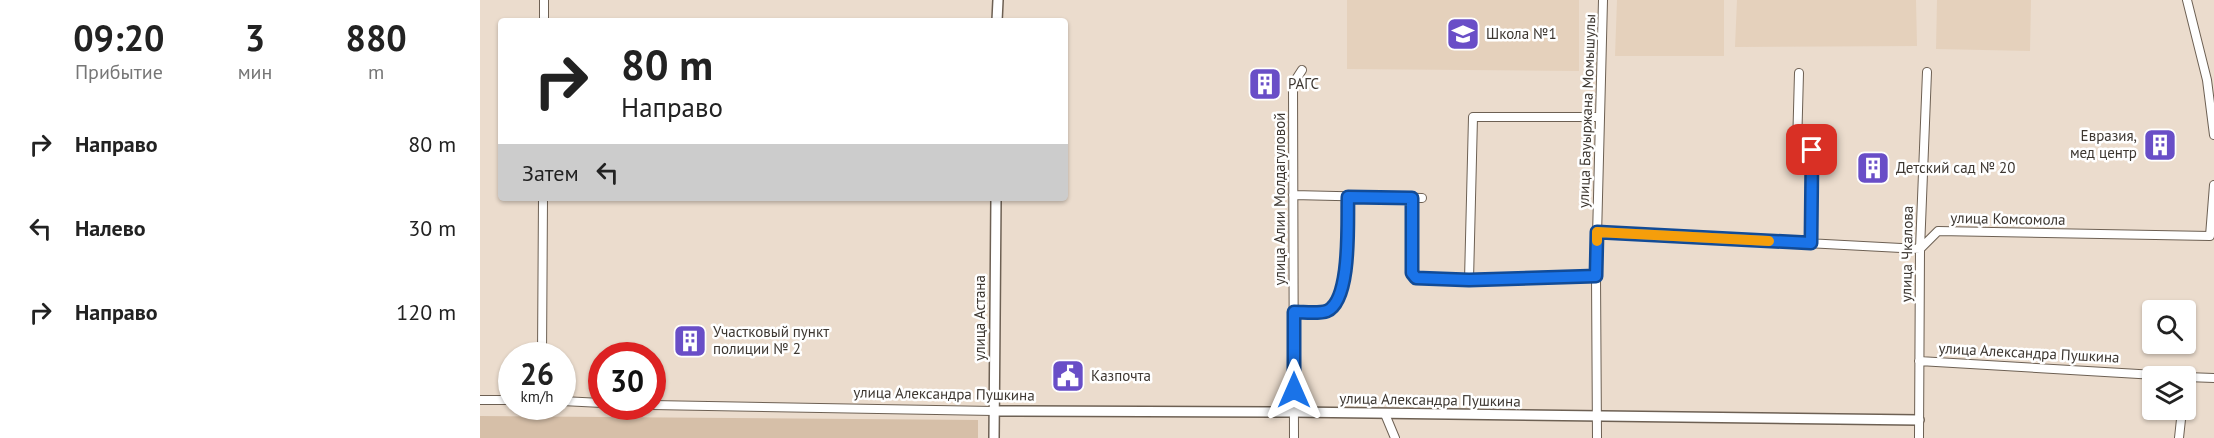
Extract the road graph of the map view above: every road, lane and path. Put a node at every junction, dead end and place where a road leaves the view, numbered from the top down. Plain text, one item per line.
1 (544, 0) edge
2 (998, 0) edge
3 (1603, 0) edge
4 (2187, 0) edge
5 (544, 18) edge
6 (997, 18) edge
7 (1302, 70) dead end
8 (1927, 72) dead end
9 (1799, 73) dead end
10 (1599, 117) junction
11 (2214, 135) edge
12 (2214, 185) edge
13 (1293, 195) junction
14 (1348, 197) junction
15 (1412, 198) junction
16 (1422, 198) dead end
17 (543, 201) edge
18 (996, 201) edge
19 (1597, 232) junction
20 (1811, 243) junction
21 (1920, 249) junction
22 (1596, 276) junction
23 (1469, 280) junction
24 (1294, 312) junction
25 (542, 342) edge
26 (1919, 361) junction
27 (2142, 374) edge
28 (2196, 377) edge
29 (2214, 378) edge
30 (480, 400) edge
31 (498, 400) edge
32 (666, 405) edge
33 (994, 411) junction
34 (1294, 412) junction
35 (1385, 414) junction
36 (1597, 417) junction
37 (1919, 420) junction
38 (2180, 420) edge
39 (994, 438) edge
40 (1294, 438) edge
41 (1395, 438) edge
42 (1597, 438) edge
43 (1919, 438) edge
44 (2179, 438) edge

1 - 5 street
2 - 6 street
3 - 10 street, улица Бауыржана Момышулы
4 - 11 street
7 - 13 street, улица Алии Молдагуловой
8 - 21 street, улица Чкалова
9 - 20 street
10 - 19 street, улица Бауыржана Момышулы
10 - 23 street
12 - 21 street, улица Комсомола
13 - 14 street
13 - 24 street, улица Алии Молдагуловой
14 - 15 street
14 - 24 street
15 - 16 street
15 - 23 street
17 - 25 street
18 - 33 street, улица Астана
19 - 20 street
19 - 22 street, улица Бауыржана Момышулы
20 - 21 street
21 - 26 street, улица Чкалова
22 - 23 street
22 - 36 street, улица Бауыржана Момышулы
24 - 34 street, улица Алии Молдагуловой
26 - 27 street, улица Александра Пушкина
26 - 37 street, улица Чкалова
28 - 29 street
30 - 31 street
32 - 33 street, улица Александра Пушкина
33 - 34 street, улица Александра Пушкина
33 - 39 street, улица Астана
34 - 35 street, улица Александра Пушкина
34 - 40 street, улица Алии Молдагуловой
35 - 36 street, улица Александра Пушкина
35 - 41 street
36 - 37 street, улица Александра Пушкина
36 - 42 street, улица Бауыржана Момышулы
37 - 43 street, улица Чкалова
38 - 44 street

